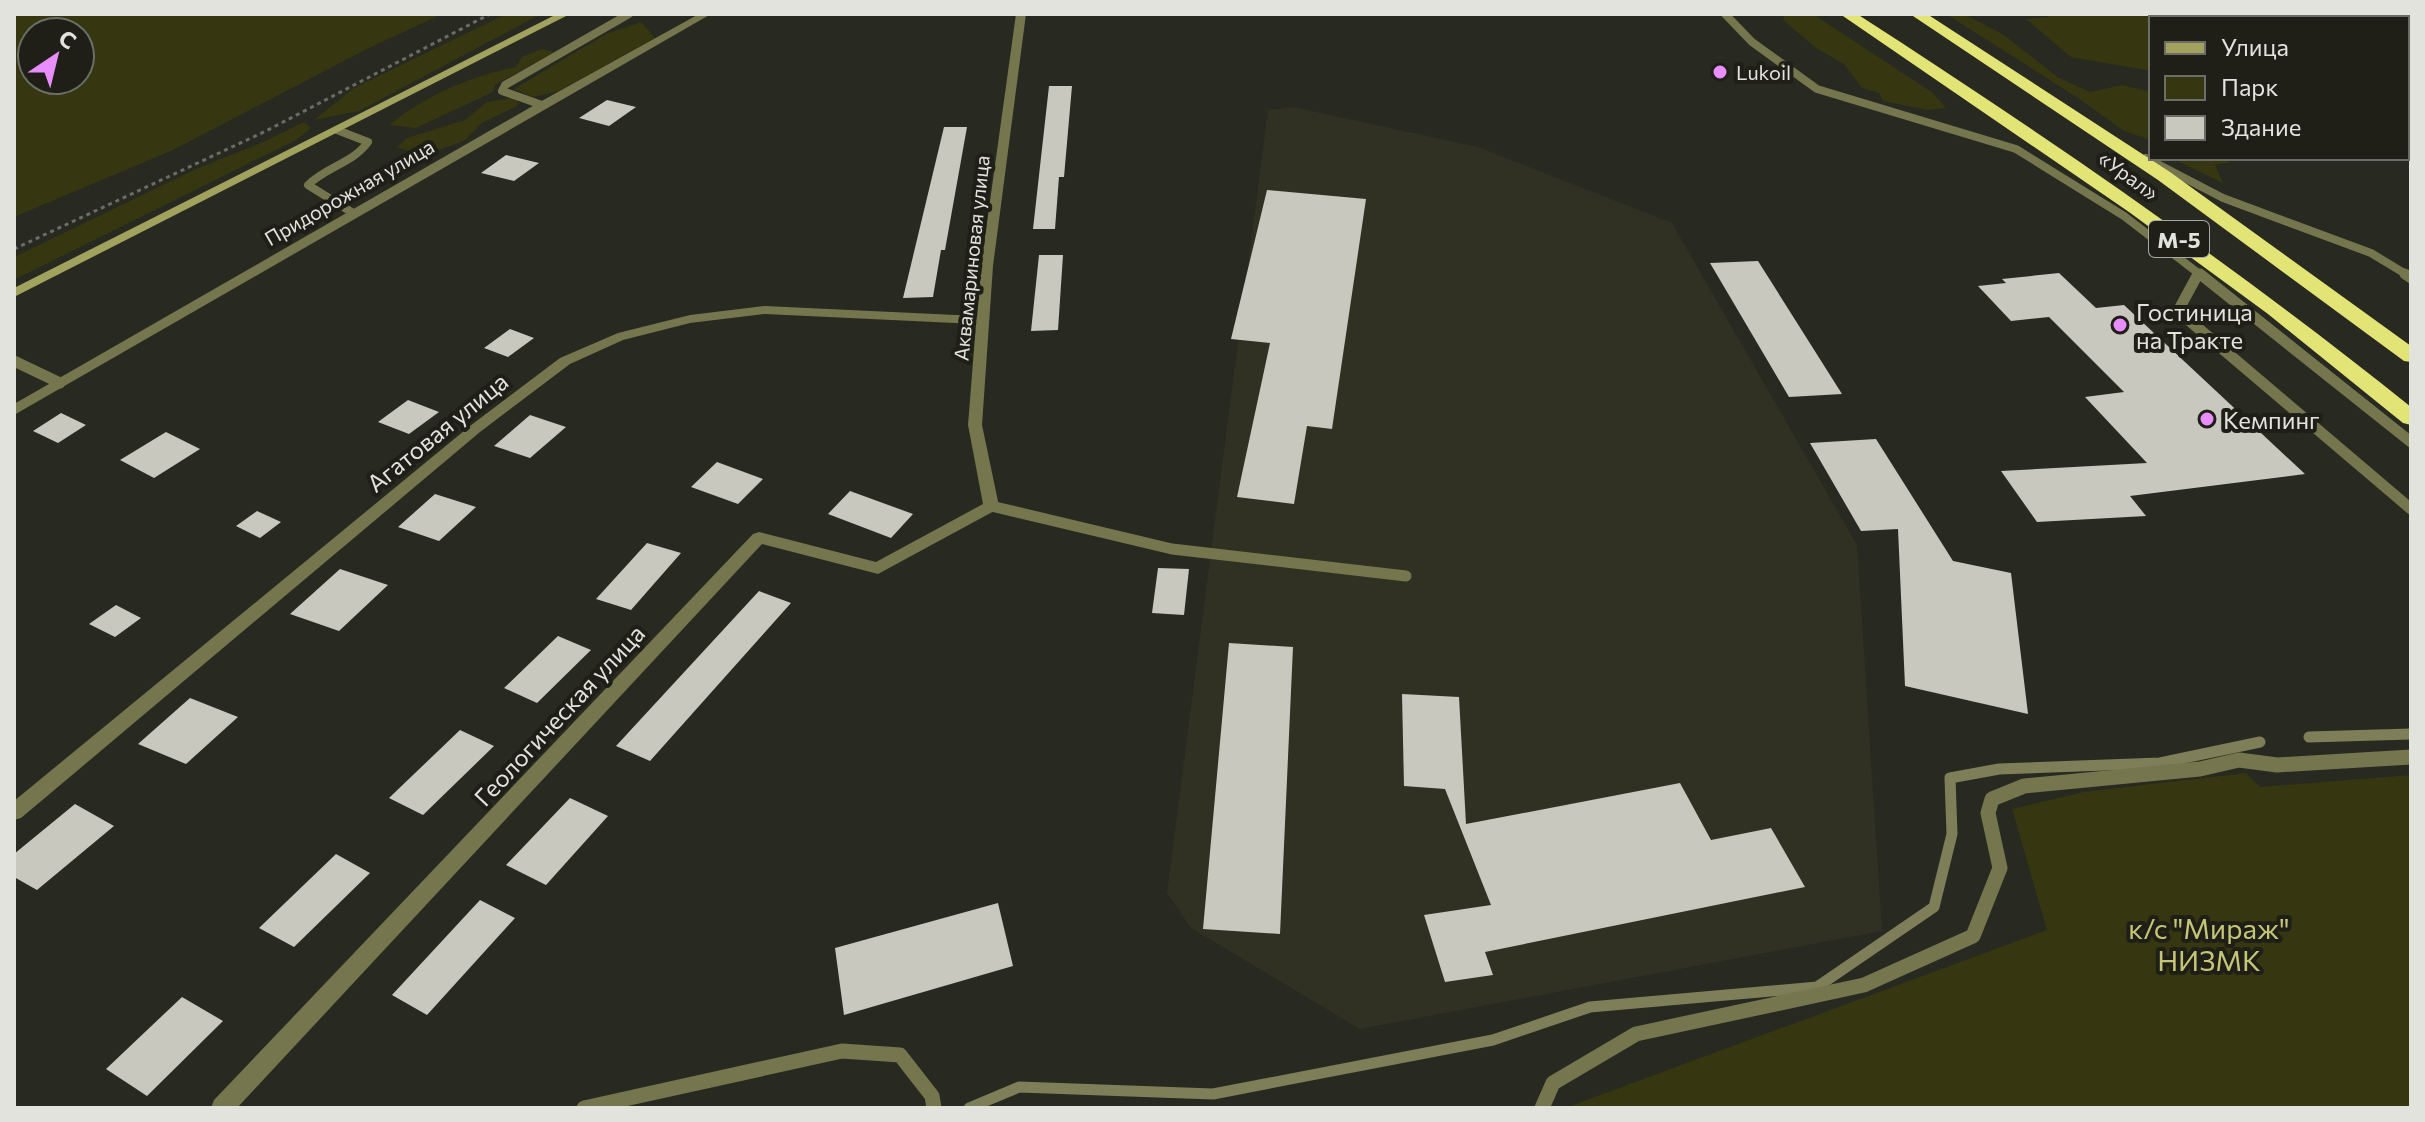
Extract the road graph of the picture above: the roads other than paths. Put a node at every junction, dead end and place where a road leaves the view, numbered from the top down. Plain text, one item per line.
1 (565, 14) edge
2 (629, 14) edge
3 (706, 14) edge
4 (1021, 14) edge
5 (1725, 14) edge
6 (1847, 14) edge
7 (1917, 14) edge
8 (542, 105) junction
9 (337, 130) junction
10 (2098, 133) junction
11 (2149, 160) edge
12 (2150, 160) edge
13 (353, 213) junction
14 (2199, 273) junction
15 (2411, 278) edge
16 (14, 293) edge
17 (981, 320) junction
18 (2411, 356) edge
19 (14, 361) edge
20 (60, 383) junction
21 (14, 410) edge
22 (2411, 418) edge
23 (2411, 442) edge
24 (991, 506) junction
25 (2411, 509) edge
26 (1406, 576) dead end
27 (2411, 757) edge
28 (14, 812) edge
29 (222, 1108) edge
30 (584, 1108) edge
31 (934, 1108) edge
32 (1542, 1108) edge

1 - 9 main road
2 - 8 lane
3 - 8 street, Придорожная улица
4 - 17 street, Аквамариновая улица
5 - 14 lane
6 - 22 highway, «Урал» / М-5
7 - 10 highway, «Урал» / М-5
8 - 13 street, Придорожная улица
9 - 13 lane
9 - 16 main road
10 - 11 lane
10 - 18 highway, «Урал» / М-5
12 - 15 lane
13 - 20 street, Придорожная улица
14 - 23 lane
14 - 25 lane
17 - 24 street, Аквамариновая улица
17 - 28 street, Агатовая улица
19 - 20 lane
20 - 21 street, Придорожная улица
24 - 26 lane
24 - 29 street, Геологическая улица
27 - 32 lane
30 - 31 lane

